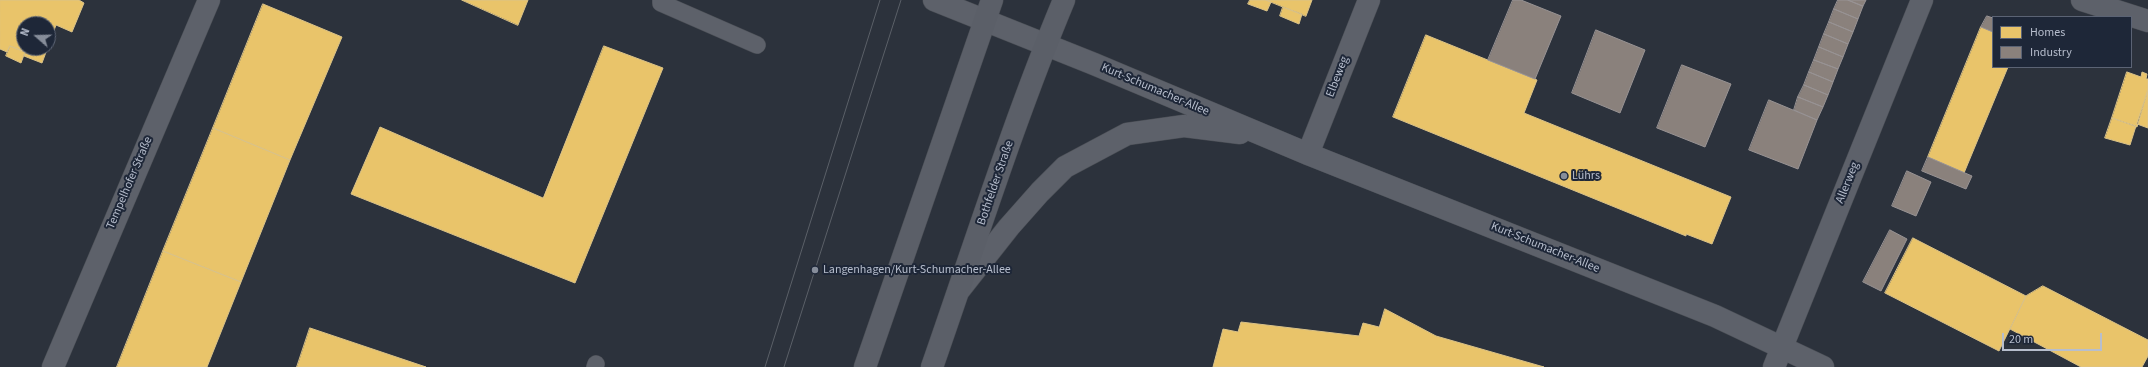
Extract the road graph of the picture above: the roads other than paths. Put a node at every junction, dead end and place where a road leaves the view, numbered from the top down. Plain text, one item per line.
1 (209, 0) edge
2 (661, 0) edge
3 (934, 0) edge
4 (992, 0) edge
5 (1064, 0) edge
6 (1369, 0) edge
7 (1922, 0) edge
8 (2082, 0) edge
9 (985, 21) junction
10 (2148, 21) edge
11 (757, 45) dead end
12 (1046, 45) junction
13 (1264, 135) junction
14 (1308, 154) junction
15 (959, 290) junction
16 (1778, 357) edge
17 (53, 367) edge
18 (865, 367) edge
19 (932, 367) edge
20 (1823, 367) edge

1 - 17 street, Tempelhofer Straße
2 - 11 lane
3 - 9 street
4 - 9 main road
5 - 12 main road, Bothfelder Straße
6 - 14 street, Elbeweg
7 - 16 street, Allerweg
8 - 10 street
9 - 12 street
9 - 18 main road
12 - 13 street, Kurt-Schumacher-Allee
12 - 15 main road, Bothfelder Straße
13 - 14 street, Kurt-Schumacher-Allee
13 - 15 street, Kurt-Schumacher-Allee
14 - 16 street, Kurt-Schumacher-Allee
15 - 19 main road, Bothfelder Straße
16 - 20 street, Kurt-Schumacher-Allee

